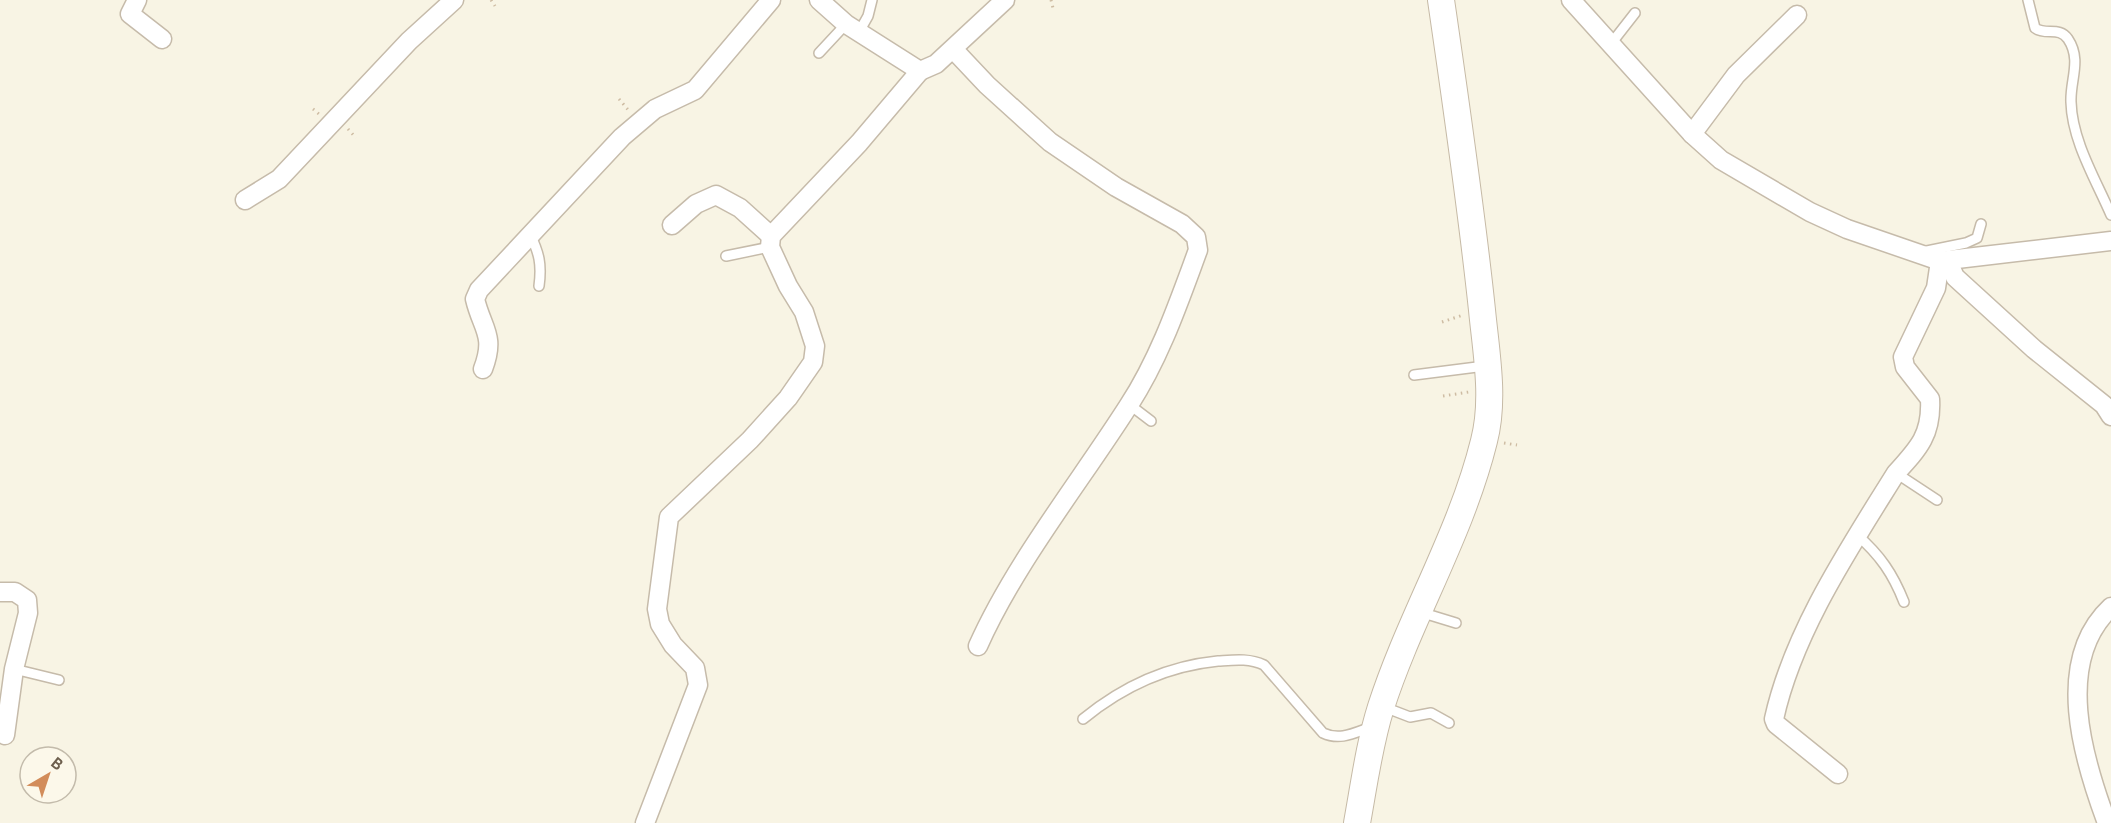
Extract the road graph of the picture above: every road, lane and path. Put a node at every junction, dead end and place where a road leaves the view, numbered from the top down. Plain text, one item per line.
1 (137, 0) edge
2 (454, 0) edge
3 (491, 0) edge
4 (771, 0) edge
5 (819, 0) edge
6 (872, 0) edge
7 (1005, 0) edge
8 (1051, 0) edge
9 (1440, 0) edge
10 (1571, 0) edge
11 (2028, 0) edge
12 (495, 6) dead end
13 (1053, 8) dead end
14 (1635, 13) dead end
15 (1797, 15) dead end
16 (852, 28) junction
17 (162, 39) dead end
18 (1610, 45) junction
19 (954, 50) junction
20 (819, 53) dead end
21 (920, 70) junction
22 (1692, 135) junction
23 (245, 200) dead end
24 (2111, 215) edge
25 (1981, 224) dead end
26 (672, 225) dead end
27 (530, 234) junction
28 (771, 241) junction
29 (2111, 241) edge
30 (1917, 254) junction
31 (726, 256) dead end
32 (1944, 261) junction
33 (538, 286) dead end
34 (483, 369) dead end
35 (1414, 375) dead end
36 (1488, 378) junction
37 (1443, 396) dead end
38 (1130, 405) junction
39 (2111, 416) edge
40 (1151, 421) dead end
41 (1896, 473) junction
42 (1937, 500) dead end
43 (1857, 536) junction
44 (0, 592) edge
45 (1904, 602) dead end
46 (2111, 607) edge
47 (1418, 611) junction
48 (1456, 623) dead end
49 (978, 646) dead end
50 (14, 669) junction
51 (59, 680) dead end
52 (1379, 715) junction
53 (1083, 719) dead end
54 (1449, 723) dead end
55 (5, 735) dead end
56 (1838, 774) dead end
57 (645, 823) edge
58 (1357, 823) edge
59 (2107, 823) edge

1 - 17 street
2 - 23 street
3 - 12 path
4 - 27 street
5 - 16 street
6 - 16 lane
7 - 19 street
8 - 13 path
9 - 36 street
10 - 18 street
11 - 24 lane
14 - 18 lane
15 - 22 street
16 - 20 lane
16 - 21 street
18 - 22 street
19 - 21 street
19 - 38 street
21 - 28 street
22 - 30 street
25 - 30 lane
26 - 28 street
27 - 33 lane
27 - 34 street
28 - 31 lane
28 - 57 street
29 - 32 street
30 - 32 street
32 - 39 street
32 - 41 street
35 - 36 lane
36 - 37 path
36 - 47 street
38 - 40 lane
38 - 49 street
41 - 42 lane
41 - 43 street
43 - 45 lane
43 - 56 street
44 - 50 street
46 - 59 street
47 - 48 lane
47 - 52 street
50 - 51 lane
50 - 55 street
52 - 53 lane
52 - 54 lane
52 - 58 street

